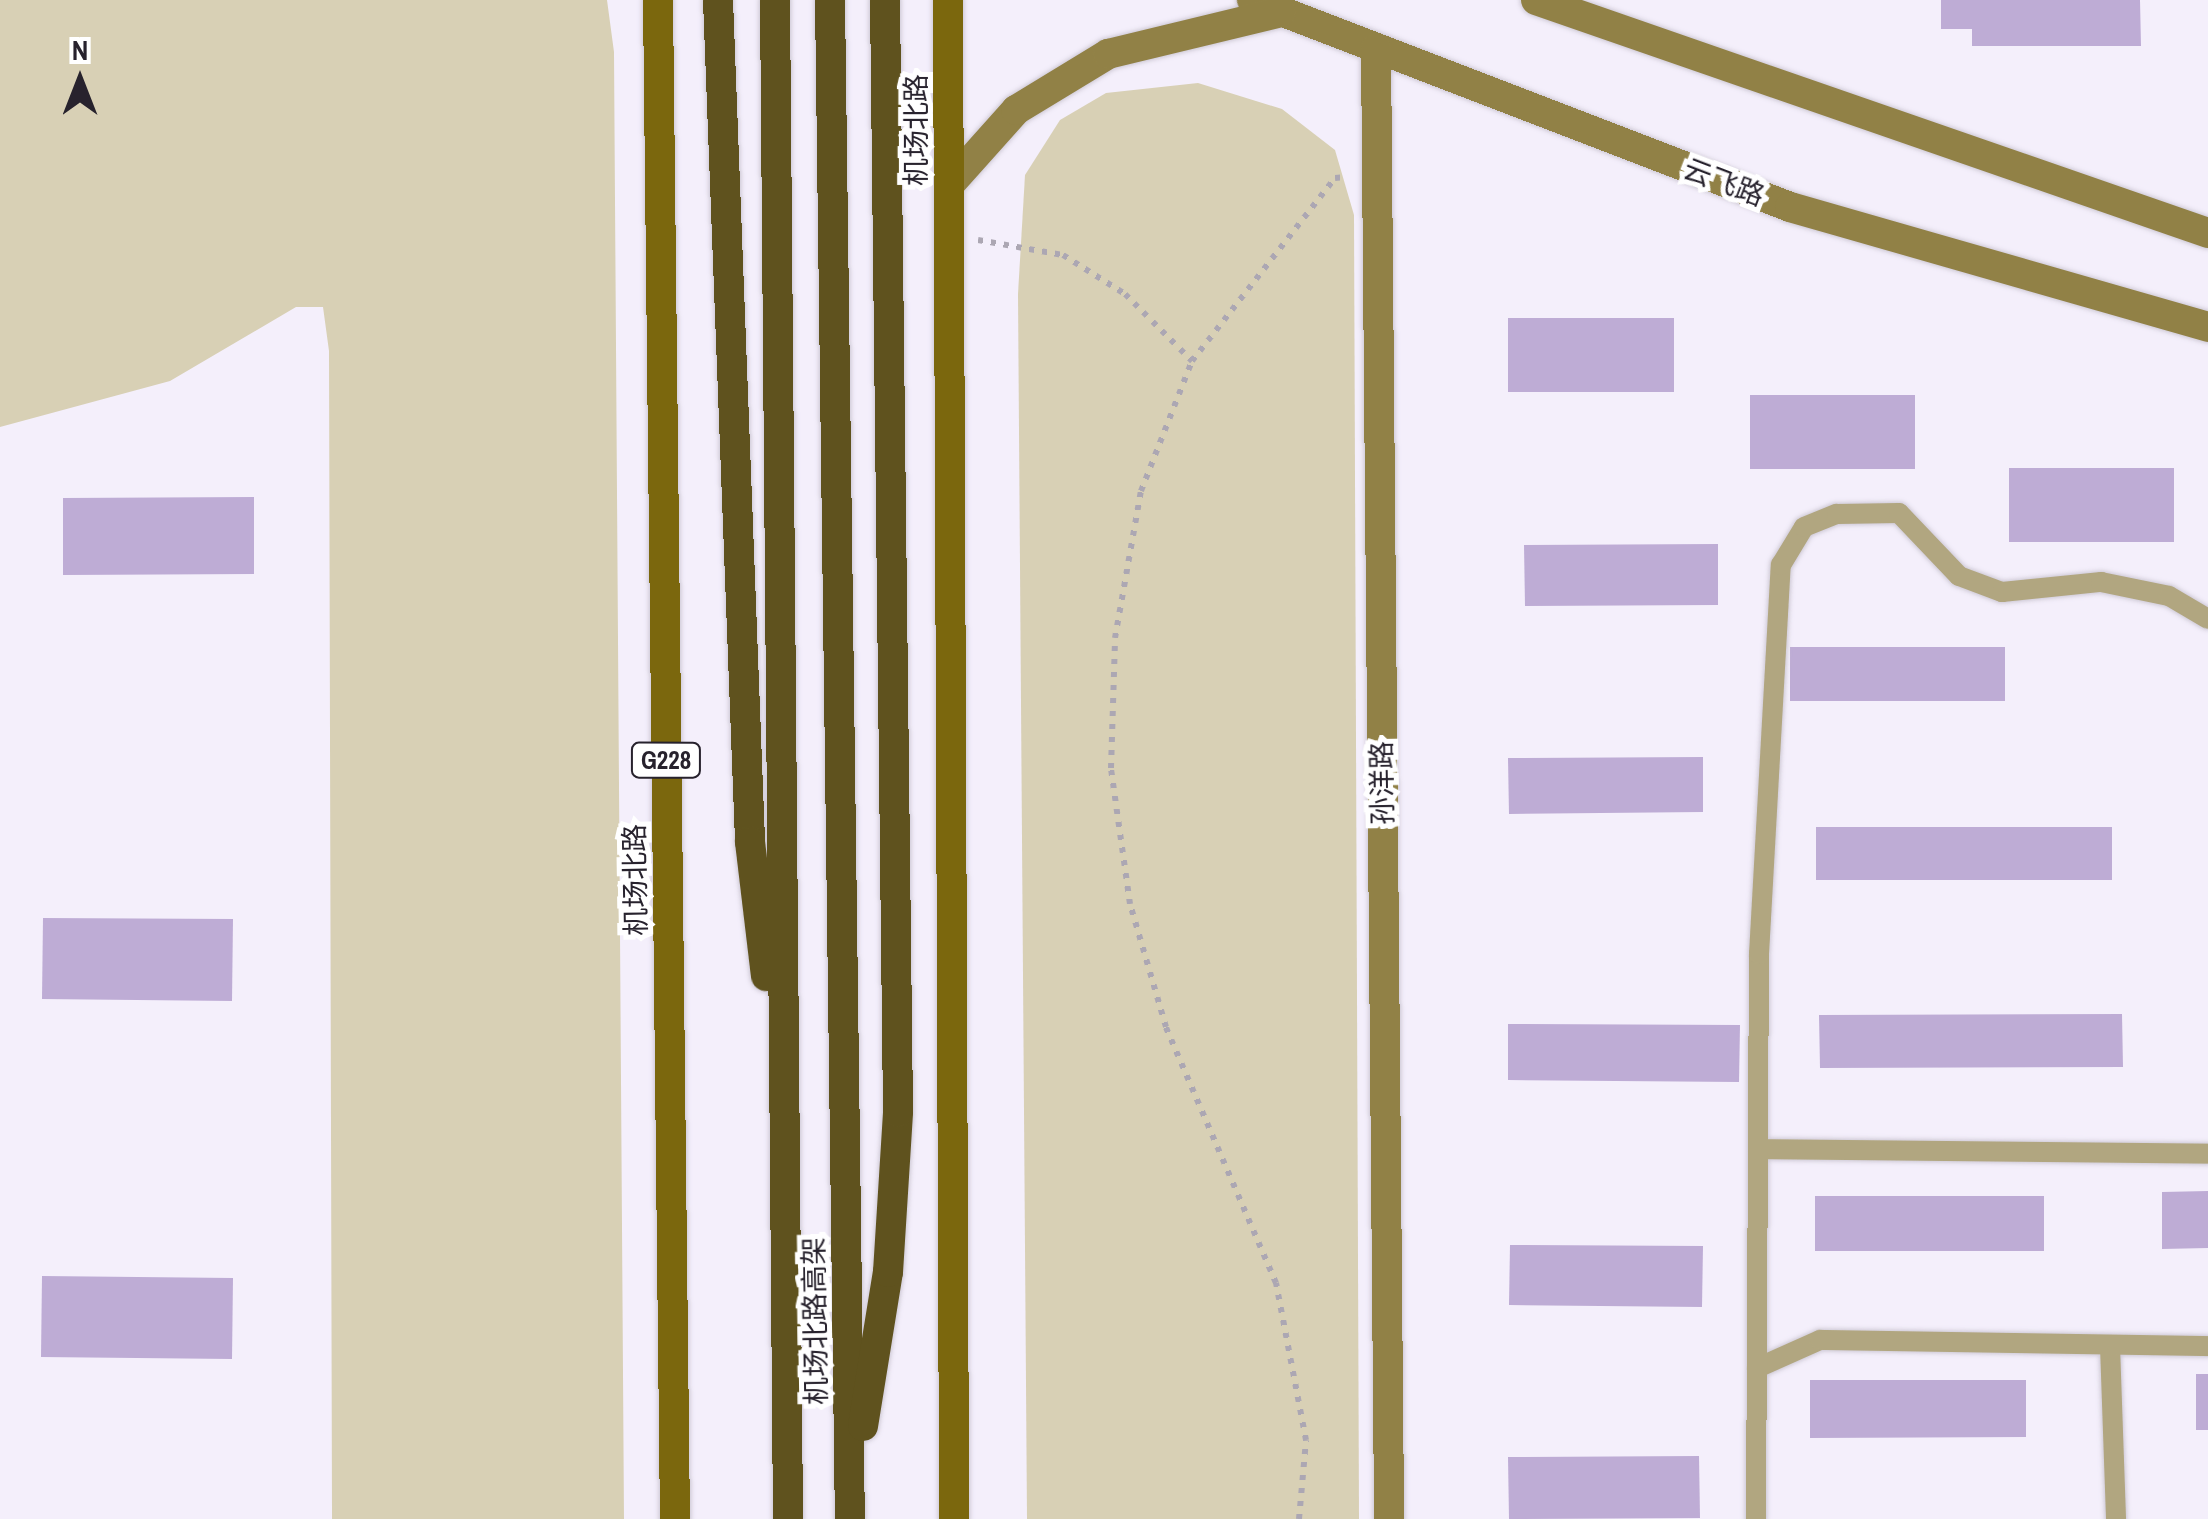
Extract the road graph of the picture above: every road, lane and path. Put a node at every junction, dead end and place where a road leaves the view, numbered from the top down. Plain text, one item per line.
1 (658, 0) edge
2 (718, 0) edge
3 (775, 0) edge
4 (830, 0) edge
5 (885, 0) edge
6 (948, 0) edge
7 (1252, 0) edge
8 (1536, 0) edge
9 (1282, 12) junction
10 (1376, 48) junction
11 (1377, 176) junction
12 (949, 185) junction
13 (2208, 233) edge
14 (949, 235) junction
15 (2208, 328) edge
16 (1192, 360) junction
17 (2208, 619) edge
18 (784, 1128) junction
19 (1758, 1149) junction
20 (2208, 1154) edge
21 (2110, 1346) junction
22 (2208, 1346) edge
23 (1756, 1368) junction
24 (850, 1513) edge
25 (674, 1519) edge
26 (788, 1519) edge
27 (954, 1519) edge
28 (1299, 1519) edge
29 (1389, 1519) edge
30 (1756, 1519) edge
31 (2116, 1519) edge

1 - 25 main road, 机场北路 / G228
2 - 18 highway
3 - 18 highway
4 - 24 highway, 机场北路高架
5 - 24 highway
6 - 12 main road, 机场北路
7 - 9 street, 云飞路
8 - 13 street
9 - 10 street, 云飞路
9 - 12 street
10 - 11 street, 孙洋路
10 - 15 street, 云飞路
11 - 16 path
11 - 29 street, 孙洋路
12 - 14 main road, 机场北路
14 - 16 path
14 - 27 main road, 机场北路
16 - 28 path
17 - 19 lane
18 - 26 highway, 机场北路高架
19 - 20 lane
19 - 23 lane
21 - 22 lane
21 - 23 lane
21 - 31 lane
23 - 30 lane

